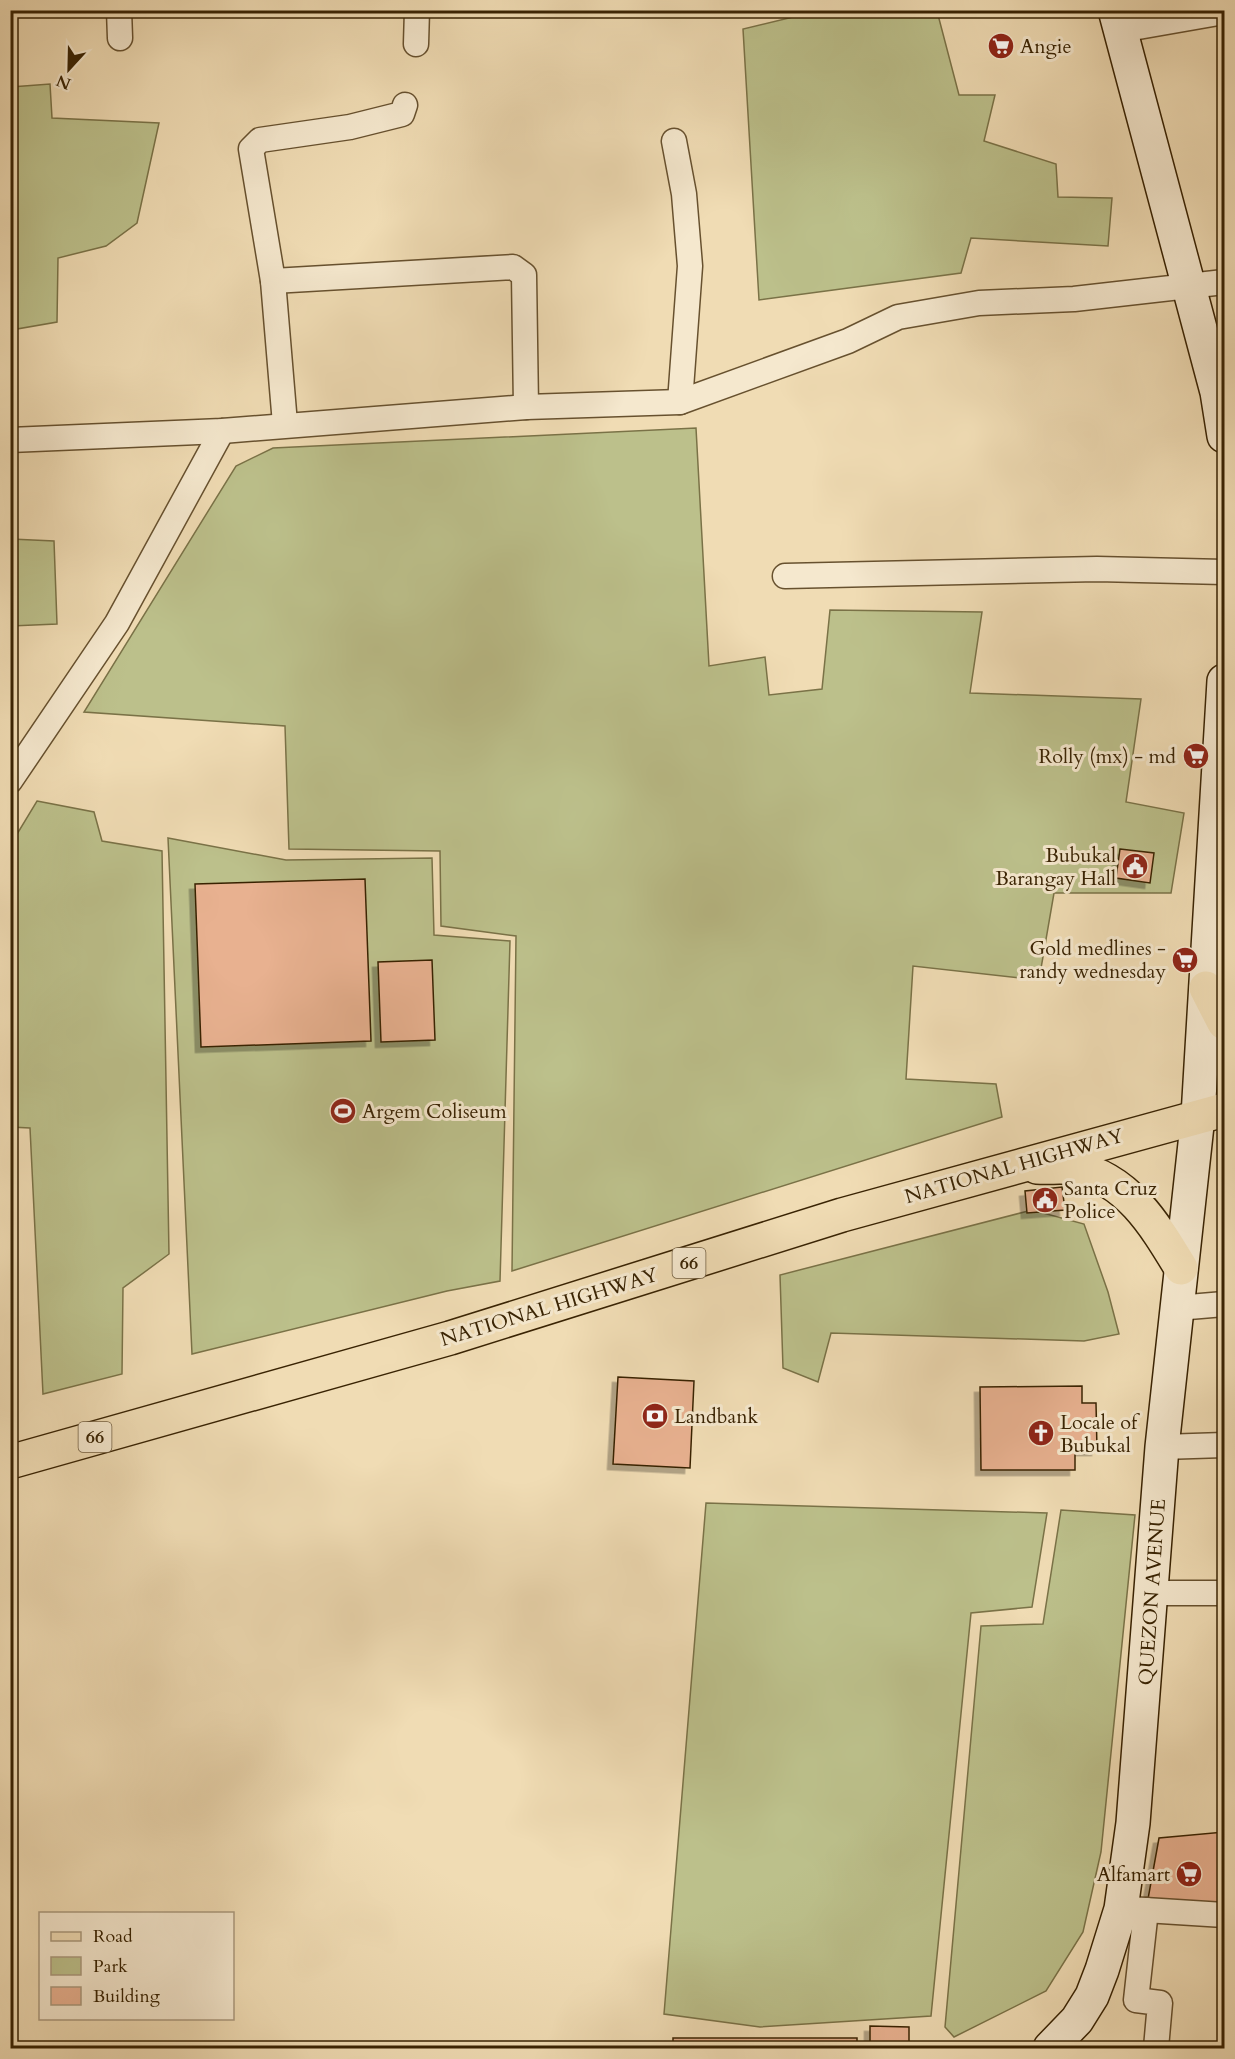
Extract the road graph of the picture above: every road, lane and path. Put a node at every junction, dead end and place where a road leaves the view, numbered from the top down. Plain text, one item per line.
1 (119, 10) edge
2 (417, 10) edge
3 (1224, 12) edge
4 (1118, 20) edge
5 (120, 38) dead end
6 (416, 44) dead end
7 (405, 105) dead end
8 (674, 141) dead end
9 (273, 281) junction
10 (1224, 282) edge
11 (1188, 286) junction
12 (680, 402) junction
13 (526, 406) junction
14 (285, 424) junction
15 (222, 431) junction
16 (1224, 436) edge
17 (10, 440) edge
18 (1224, 572) edge
19 (785, 576) dead end
20 (1224, 681) edge
21 (10, 781) edge
22 (1206, 988) junction
23 (1224, 1023) edge
24 (1211, 1113) edge
25 (1009, 1167) junction
26 (1181, 1268) junction
27 (1224, 1304) edge
28 (1177, 1308) junction
29 (1224, 1445) edge
30 (1162, 1447) junction
31 (10, 1462) edge
32 (1152, 1593) junction
33 (1224, 1593) edge
34 (1133, 1909) junction
35 (1224, 1915) edge
36 (1050, 2049) edge
37 (1156, 2049) edge

1 - 5 street
2 - 6 street
3 - 4 street
4 - 11 main road
7 - 9 street
8 - 12 street
9 - 13 street
9 - 14 street
10 - 11 street
11 - 12 street
11 - 16 main road
12 - 13 street
13 - 14 street
14 - 15 street
15 - 17 street
15 - 21 street
18 - 19 street
20 - 22 main road, QUEZON AVENUE
22 - 23 main road
22 - 24 main road, QUEZON AVENUE
24 - 25 main road, NATIONAL HIGHWAY / 66
24 - 26 main road, QUEZON AVENUE
25 - 26 main road
25 - 31 main road, NATIONAL HIGHWAY / 66
26 - 28 main road, QUEZON AVENUE
27 - 28 street
28 - 30 main road, QUEZON AVENUE
29 - 30 street
30 - 32 main road, QUEZON AVENUE
32 - 33 street
32 - 34 main road, QUEZON AVENUE
34 - 35 street
34 - 36 main road, QUEZON AVENUE
34 - 37 street

